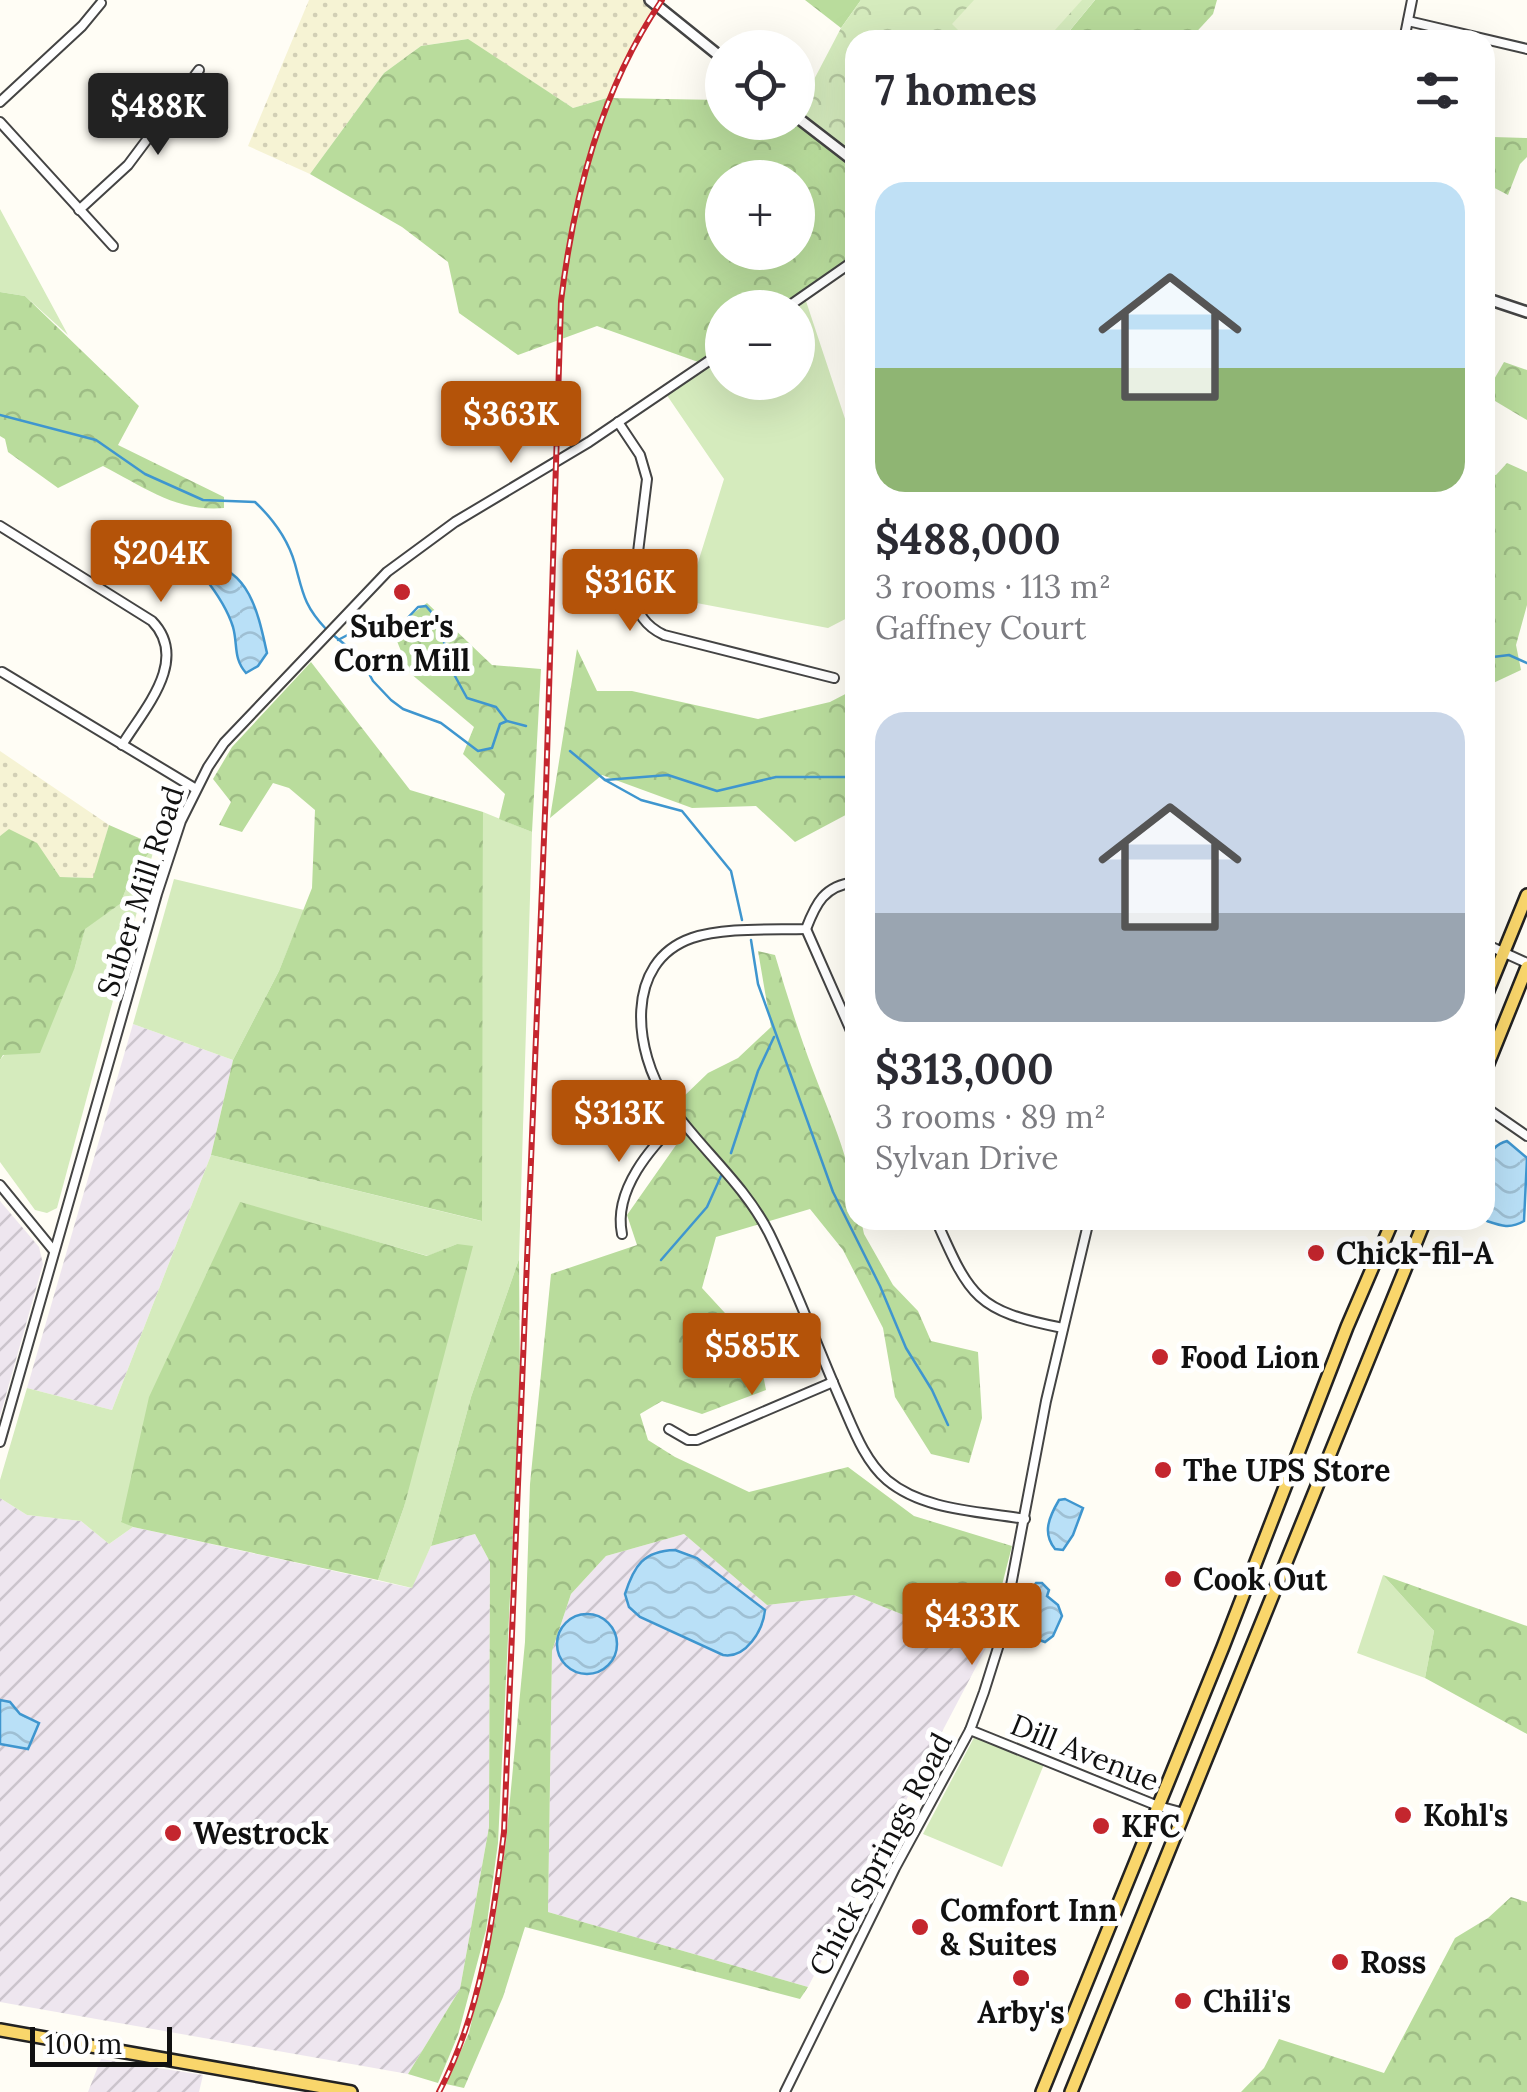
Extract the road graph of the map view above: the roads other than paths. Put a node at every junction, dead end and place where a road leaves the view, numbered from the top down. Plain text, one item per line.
1 (650, 0) edge
2 (1412, 0) edge
3 (100, 3) dead end
4 (1408, 22) junction
5 (1406, 30) edge
6 (1443, 30) edge
7 (1495, 42) edge
8 (705, 44) edge
9 (1527, 49) edge
10 (199, 70) dead end
11 (0, 102) edge
12 (0, 122) edge
13 (815, 131) edge
14 (845, 154) edge
15 (79, 210) junction
16 (113, 246) dead end
17 (845, 267) edge
18 (812, 290) edge
19 (1495, 301) edge
20 (1527, 312) edge
21 (705, 363) edge
22 (618, 422) junction
23 (0, 526) edge
24 (2, 672) edge
25 (834, 678) dead end
26 (122, 745) junction
27 (196, 790) junction
28 (845, 884) edge
29 (1527, 896) edge
30 (806, 930) junction
31 (1495, 948) edge
32 (1503, 952) junction
33 (1527, 965) edge
34 (1495, 972) edge
35 (845, 1018) edge
36 (1495, 1046) edge
37 (1495, 1114) edge
38 (680, 1120) junction
39 (1527, 1136) edge
40 (0, 1185) edge
41 (940, 1230) edge
42 (1087, 1230) edge
43 (1389, 1230) edge
44 (1421, 1230) edge
45 (622, 1234) dead end
46 (54, 1250) junction
47 (1063, 1328) junction
48 (833, 1382) junction
49 (669, 1429) dead end
50 (0, 1442) edge
51 (1025, 1519) junction
52 (970, 1730) junction
53 (1158, 1806) junction
54 (1184, 1813) junction
55 (0, 2030) edge
56 (351, 2092) edge
57 (784, 2092) edge
58 (1042, 2092) edge
59 (1070, 2092) edge

1 - 8 street
2 - 4 street
3 - 11 street
4 - 5 street
4 - 6 street
7 - 9 street
10 - 15 street
12 - 15 street
13 - 14 street
15 - 16 street
17 - 18 street
19 - 20 street
21 - 22 street, Suber Mill Road
22 - 25 street
22 - 27 street, Suber Mill Road
23 - 26 street
24 - 26 street
26 - 27 street
27 - 46 street, Suber Mill Road
28 - 30 street
29 - 32 main road
30 - 35 street
30 - 38 street
31 - 32 street
32 - 33 street
32 - 34 main road
33 - 36 main road
37 - 39 street
38 - 45 street
38 - 48 street
40 - 46 street
41 - 47 street
42 - 47 street, Chick Springs Road
43 - 53 main road
44 - 54 main road
46 - 50 street, Suber Mill Road
47 - 51 street, Chick Springs Road
48 - 49 street
48 - 51 street
51 - 52 street, Chick Springs Road
52 - 53 street, Dill Avenue
52 - 57 street, Chick Springs Road
53 - 54 street, Dill Avenue
53 - 58 main road
54 - 59 main road
55 - 56 main road

